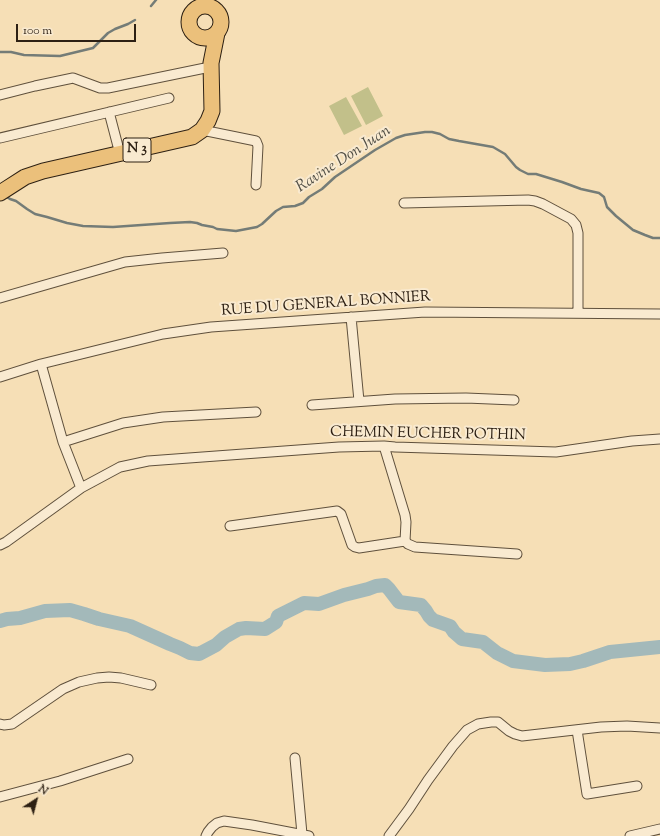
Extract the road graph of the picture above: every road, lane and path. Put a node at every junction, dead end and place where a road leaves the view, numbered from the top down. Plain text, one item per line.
1 (206, 4) edge
2 (217, 33) junction
3 (199, 37) junction
4 (210, 65) junction
5 (0, 95) edge
6 (169, 98) dead end
7 (109, 112) junction
8 (202, 130) junction
9 (0, 138) edge
10 (120, 154) junction
11 (256, 185) dead end
12 (3, 191) edge
13 (404, 203) dead end
14 (223, 253) dead end
15 (0, 298) edge
16 (578, 313) junction
17 (660, 314) edge
18 (351, 317) junction
19 (41, 364) junction
20 (0, 377) edge
21 (514, 400) dead end
22 (358, 401) junction
23 (312, 405) dead end
24 (256, 412) dead end
25 (660, 439) edge
26 (63, 442) junction
27 (384, 446) junction
28 (81, 488) junction
29 (230, 526) dead end
30 (405, 541) junction
31 (0, 545) edge
32 (517, 554) dead end
33 (151, 686) dead end
34 (0, 724) edge
35 (660, 728) edge
36 (577, 730) junction
37 (294, 758) dead end
38 (128, 759) dead end
39 (636, 786) dead end
40 (0, 797) edge
41 (660, 829) edge
42 (305, 835) edge
43 (206, 836) edge
44 (389, 836) edge
45 (630, 836) edge

1 - 2 main road
1 - 3 main road
2 - 3 main road
2 - 4 main road
3 - 4 main road
4 - 5 street
4 - 8 main road
6 - 7 street
7 - 9 street
7 - 10 street
8 - 10 main road, N 3
8 - 11 street
10 - 12 main road, N 3
13 - 16 street
14 - 15 street
16 - 17 street, RUE DU GENERAL BONNIER
16 - 18 street, RUE DU GENERAL BONNIER
18 - 19 street, RUE DU GENERAL BONNIER
18 - 22 street
19 - 20 street, RUE DU GENERAL BONNIER
19 - 26 street
21 - 22 street
22 - 23 street
24 - 26 street
25 - 27 street, CHEMIN EUCHER POTHIN
26 - 28 street
27 - 28 street, CHEMIN EUCHER POTHIN
27 - 30 street
28 - 31 street, CHEMIN EUCHER POTHIN
29 - 30 street
30 - 32 street
33 - 34 street
35 - 36 street
36 - 39 street
36 - 44 street
37 - 42 street
38 - 40 street
41 - 45 street
42 - 43 street

